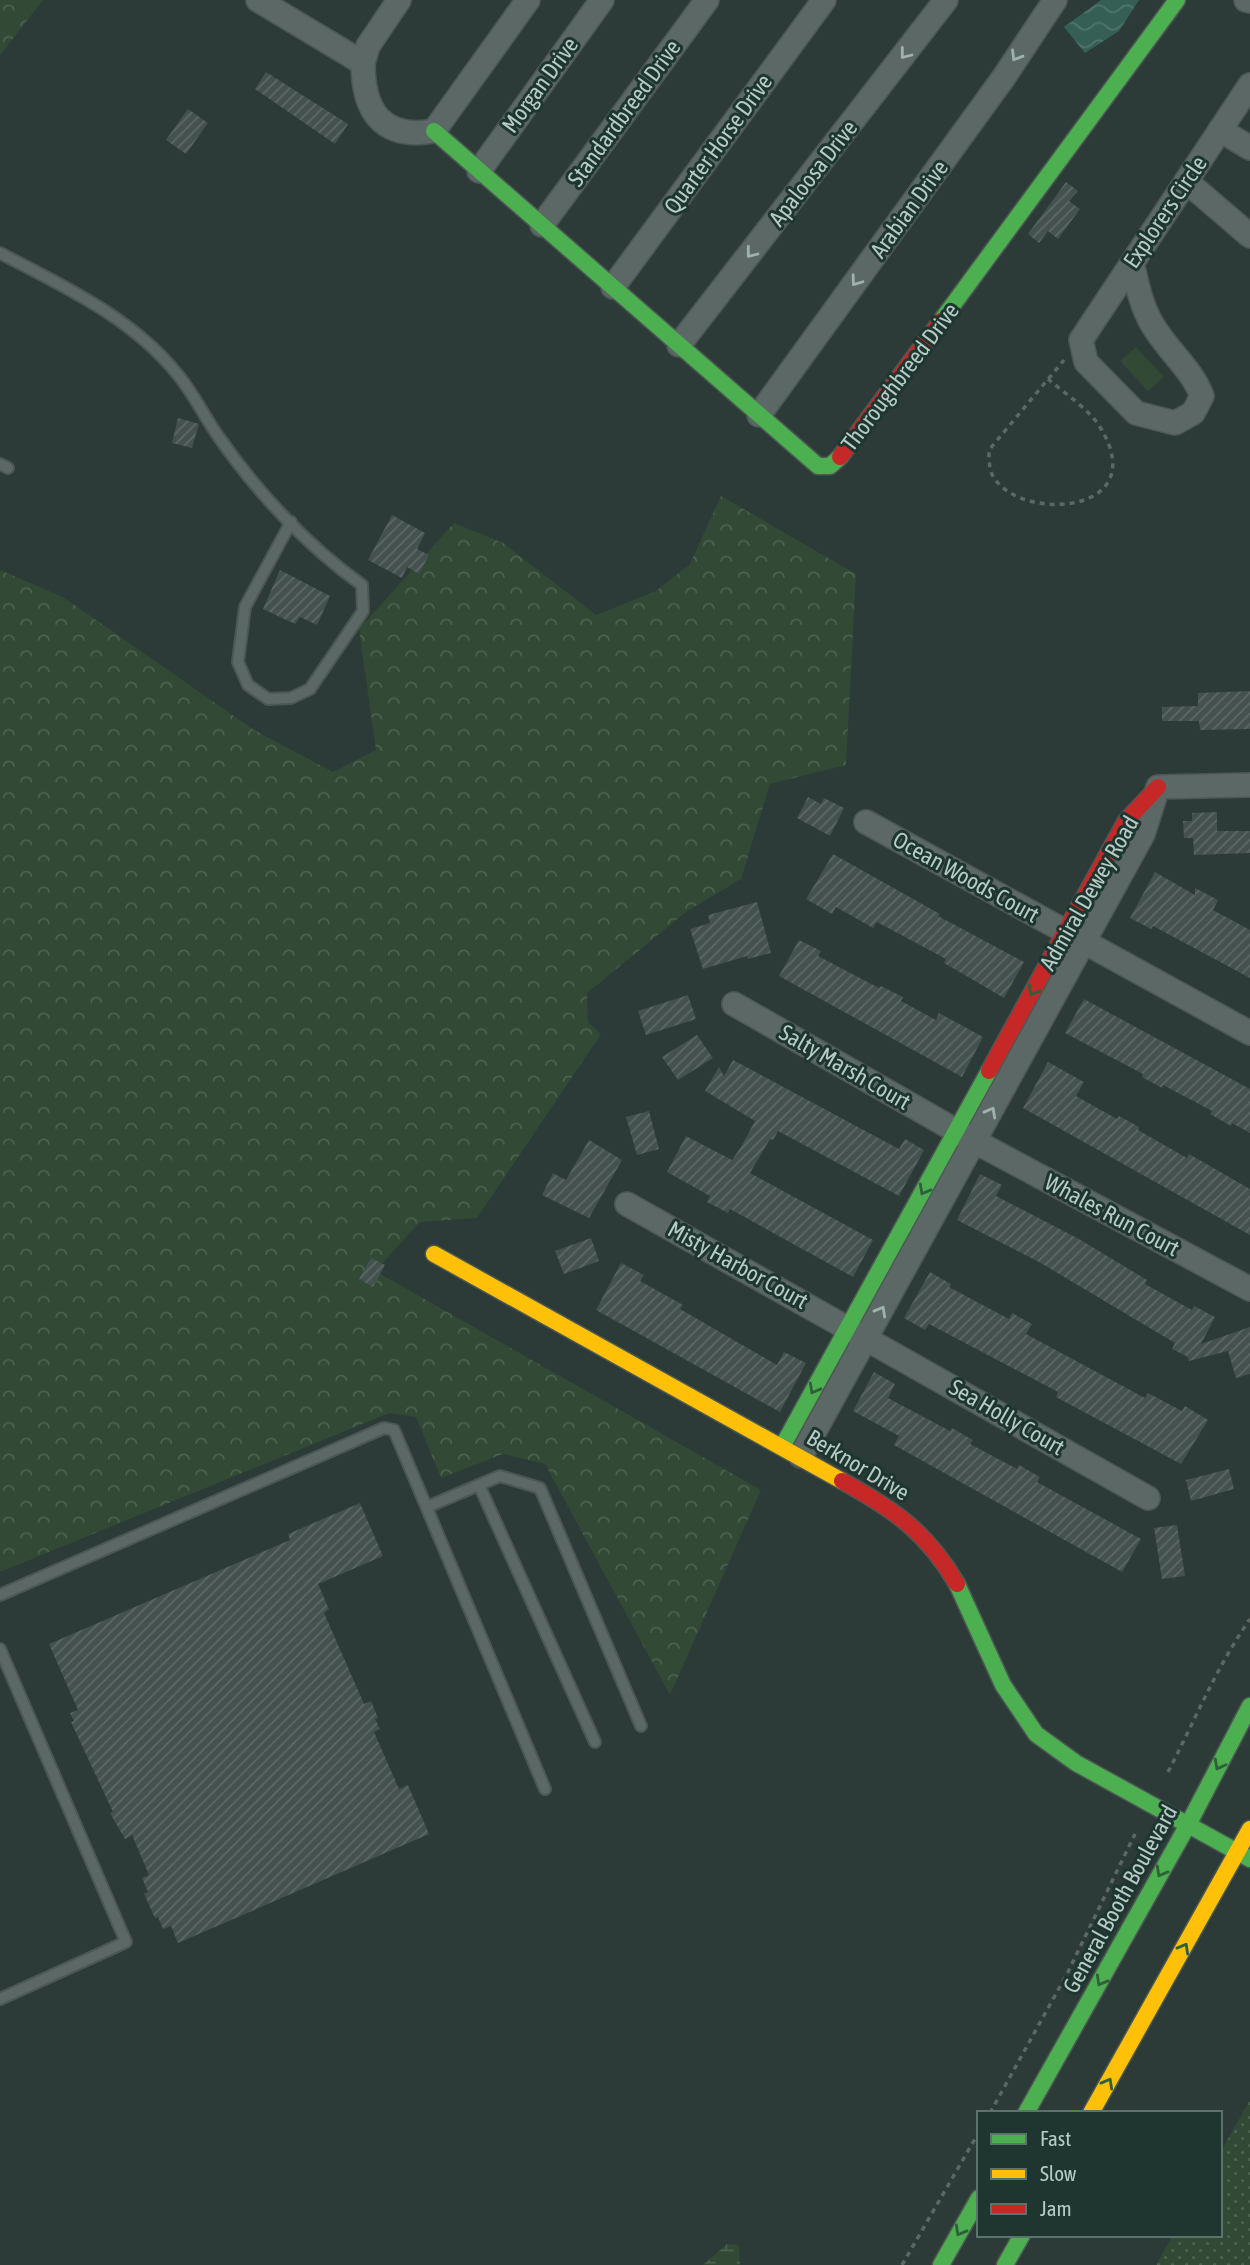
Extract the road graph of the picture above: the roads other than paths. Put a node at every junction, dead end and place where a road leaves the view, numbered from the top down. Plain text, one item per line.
1 (399, 0) edge
2 (528, 0) edge
3 (601, 0) edge
4 (707, 0) edge
5 (824, 0) edge
6 (946, 0) edge
7 (1055, 0) edge
8 (1177, 0) edge
9 (274, 4) edge
10 (363, 63) junction
11 (1250, 85) edge
12 (434, 131) junction
13 (1220, 131) junction
14 (1250, 148) edge
15 (479, 170) junction
16 (1186, 181) junction
17 (542, 225) junction
18 (1250, 236) edge
19 (0, 253) edge
20 (1132, 263) junction
21 (612, 287) junction
22 (679, 345) junction
23 (759, 415) junction
24 (291, 522) junction
25 (1250, 785) edge
26 (866, 822) dead end
27 (1075, 937) junction
28 (734, 1004) dead end
29 (1250, 1033) edge
30 (965, 1136) junction
31 (627, 1204) dead end
32 (434, 1254) dead end
33 (1250, 1289) edge
34 (858, 1331) junction
35 (792, 1452) junction
36 (479, 1485) junction
37 (1148, 1498) dead end
38 (426, 1507) junction
39 (0, 1595) edge
40 (0, 1649) edge
41 (1250, 1706) edge
42 (640, 1726) dead end
43 (595, 1742) dead end
44 (545, 1789) dead end
45 (1189, 1823) junction
46 (1250, 1829) edge
47 (1244, 1855) edge
48 (0, 1999) edge
49 (1028, 2111) edge
50 (1092, 2111) edge
51 (977, 2202) edge
52 (1021, 2237) edge
53 (941, 2265) edge
54 (1006, 2265) edge

1 - 10 street
2 - 12 street
3 - 15 street, Morgan Drive
4 - 17 street, Standardbreed Drive
5 - 21 street, Quarter Horse Drive
6 -> 22 street, Apaloosa Drive
7 -> 23 street, Arabian Drive
8 - 23 main road, Thoroughbreed Drive
9 - 10 street
10 - 12 street
11 - 13 street, Explorers Circle
12 - 15 main road, Thoroughbreed Drive
13 - 14 street
13 - 16 street, Explorers Circle
15 - 17 main road, Thoroughbreed Drive
16 - 18 street
16 - 20 street, Explorers Circle
17 - 21 main road, Thoroughbreed Drive
19 - 24 lane
20 - 20 street, Explorers Circle
21 - 22 main road, Thoroughbreed Drive
22 - 23 main road, Thoroughbreed Drive
24 - 24 lane
25 - 27 street, Admiral Dewey Road
26 - 27 street, Ocean Woods Court
27 - 29 street, Ocean Woods Court
27 - 30 street, Admiral Dewey Road
28 - 30 street, Salty Marsh Court
30 - 33 street, Whales Run Court
30 - 34 street, Admiral Dewey Road
31 - 34 street, Misty Harbor Court
32 - 35 main road, Berknor Drive
34 - 35 street, Admiral Dewey Road
34 - 37 street, Sea Holly Court
35 - 45 main road, Berknor Drive
36 - 38 lane
36 - 42 lane
36 - 43 lane
38 - 39 lane
38 - 44 lane
40 - 48 lane
41 -> 45 main road, General Booth Boulevard
45 - 47 main road, Berknor Drive
45 -> 49 main road, General Booth Boulevard
46 - 47 main road
50 -> 47 main road
51 -> 53 main road
52 - 54 main road

